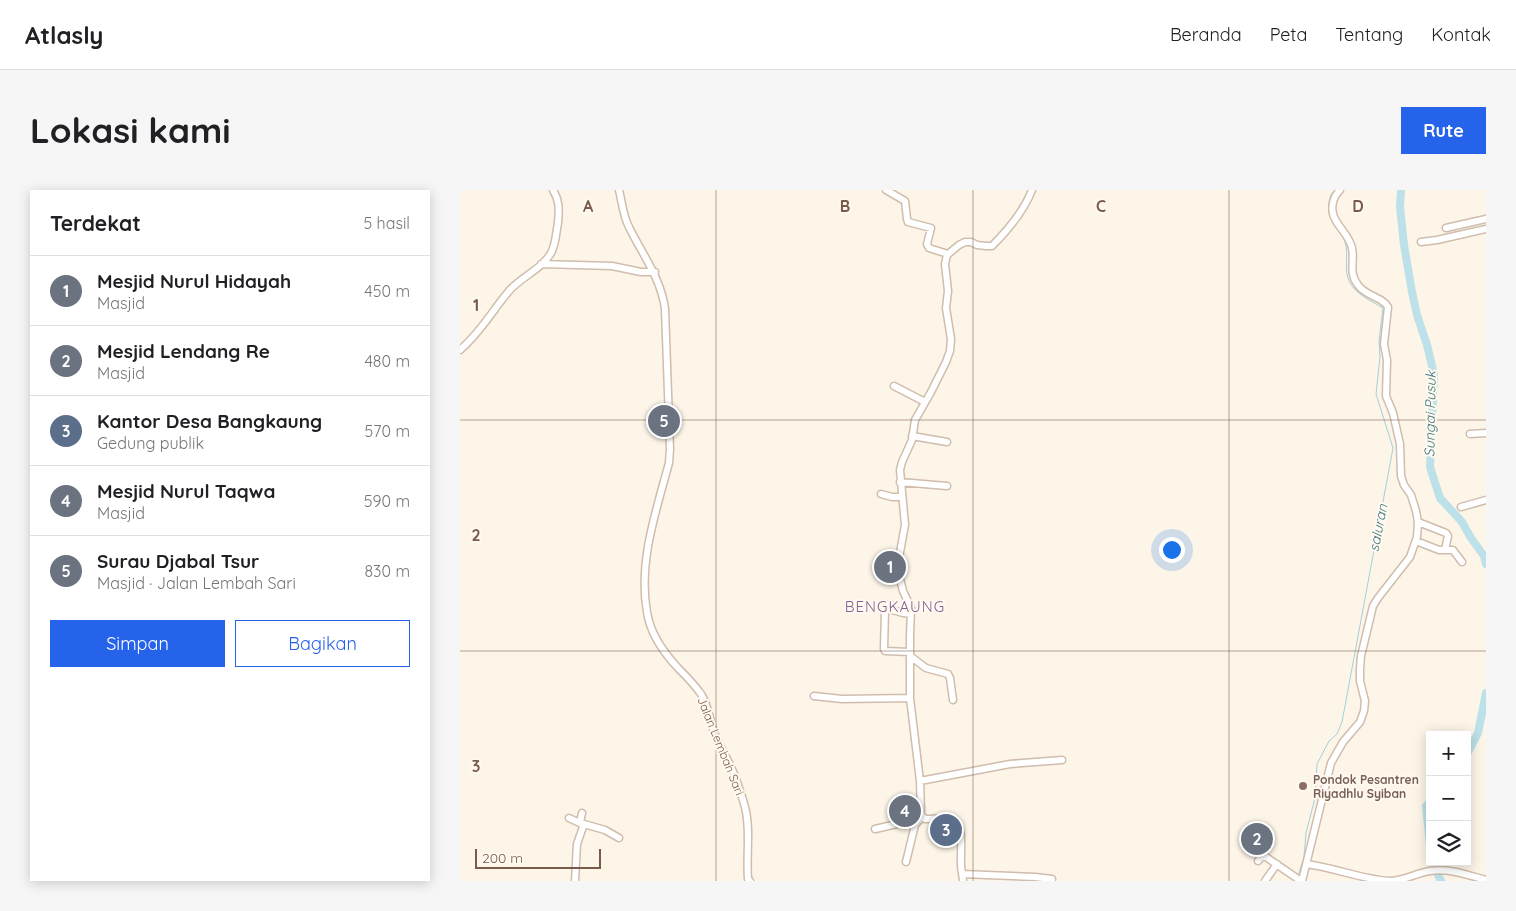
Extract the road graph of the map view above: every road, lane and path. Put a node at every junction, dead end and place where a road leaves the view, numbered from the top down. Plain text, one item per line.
1 (553, 190) edge
2 (619, 190) edge
3 (886, 190) edge
4 (1032, 190) edge
5 (1340, 190) edge
6 (1486, 219) edge
7 (1446, 228) dead end
8 (1486, 229) edge
9 (1420, 242) dead end
10 (948, 254) junction
11 (542, 264) junction
12 (655, 272) junction
13 (460, 350) edge
14 (894, 386) dead end
15 (925, 402) junction
16 (1486, 433) edge
17 (1470, 434) dead end
18 (912, 436) junction
19 (947, 442) dead end
20 (900, 482) junction
21 (948, 486) dead end
22 (881, 494) dead end
23 (902, 497) junction
24 (1486, 500) edge
25 (1461, 507) dead end
26 (1418, 522) junction
27 (1416, 541) junction
28 (1445, 550) junction
29 (1462, 562) dead end
30 (911, 614) junction
31 (910, 654) junction
32 (814, 696) dead end
33 (910, 698) junction
34 (953, 700) dead end
35 (1062, 760) dead end
36 (920, 781) junction
37 (582, 813) dead end
38 (569, 818) dead end
39 (920, 819) junction
40 (582, 824) junction
41 (875, 830) dead end
42 (619, 838) dead end
43 (1258, 861) dead end
44 (906, 862) dead end
45 (1277, 864) junction
46 (1307, 864) junction
47 (963, 877) edge
48 (1052, 879) dead end
49 (748, 880) edge
50 (1300, 880) edge
51 (1486, 880) edge
52 (575, 881) edge
53 (1265, 881) edge

1 - 11 street
2 - 12 street, Jalan Lembah Sari
3 - 10 street
4 - 10 street
5 - 26 street
6 - 7 street
8 - 9 street
10 - 15 street
11 - 12 street
11 - 13 street
12 - 49 street, Jalan Lembah Sari
14 - 15 street
15 - 18 street
16 - 17 street
18 - 19 street
18 - 20 street
20 - 21 street
20 - 23 street
22 - 23 street
23 - 30 street
24 - 25 street
26 - 27 street
26 - 28 street
27 - 28 street
27 - 46 street
28 - 29 street
30 - 31 street
30 - 31 street
31 - 33 street
31 - 34 street
32 - 33 street
33 - 36 street
35 - 36 street
36 - 39 street
37 - 40 street
38 - 40 street
39 - 41 street
39 - 44 street
39 - 47 street
40 - 42 street
40 - 52 street
43 - 45 street
45 - 50 street
45 - 53 street
46 - 50 street
46 - 51 street
47 - 48 street

